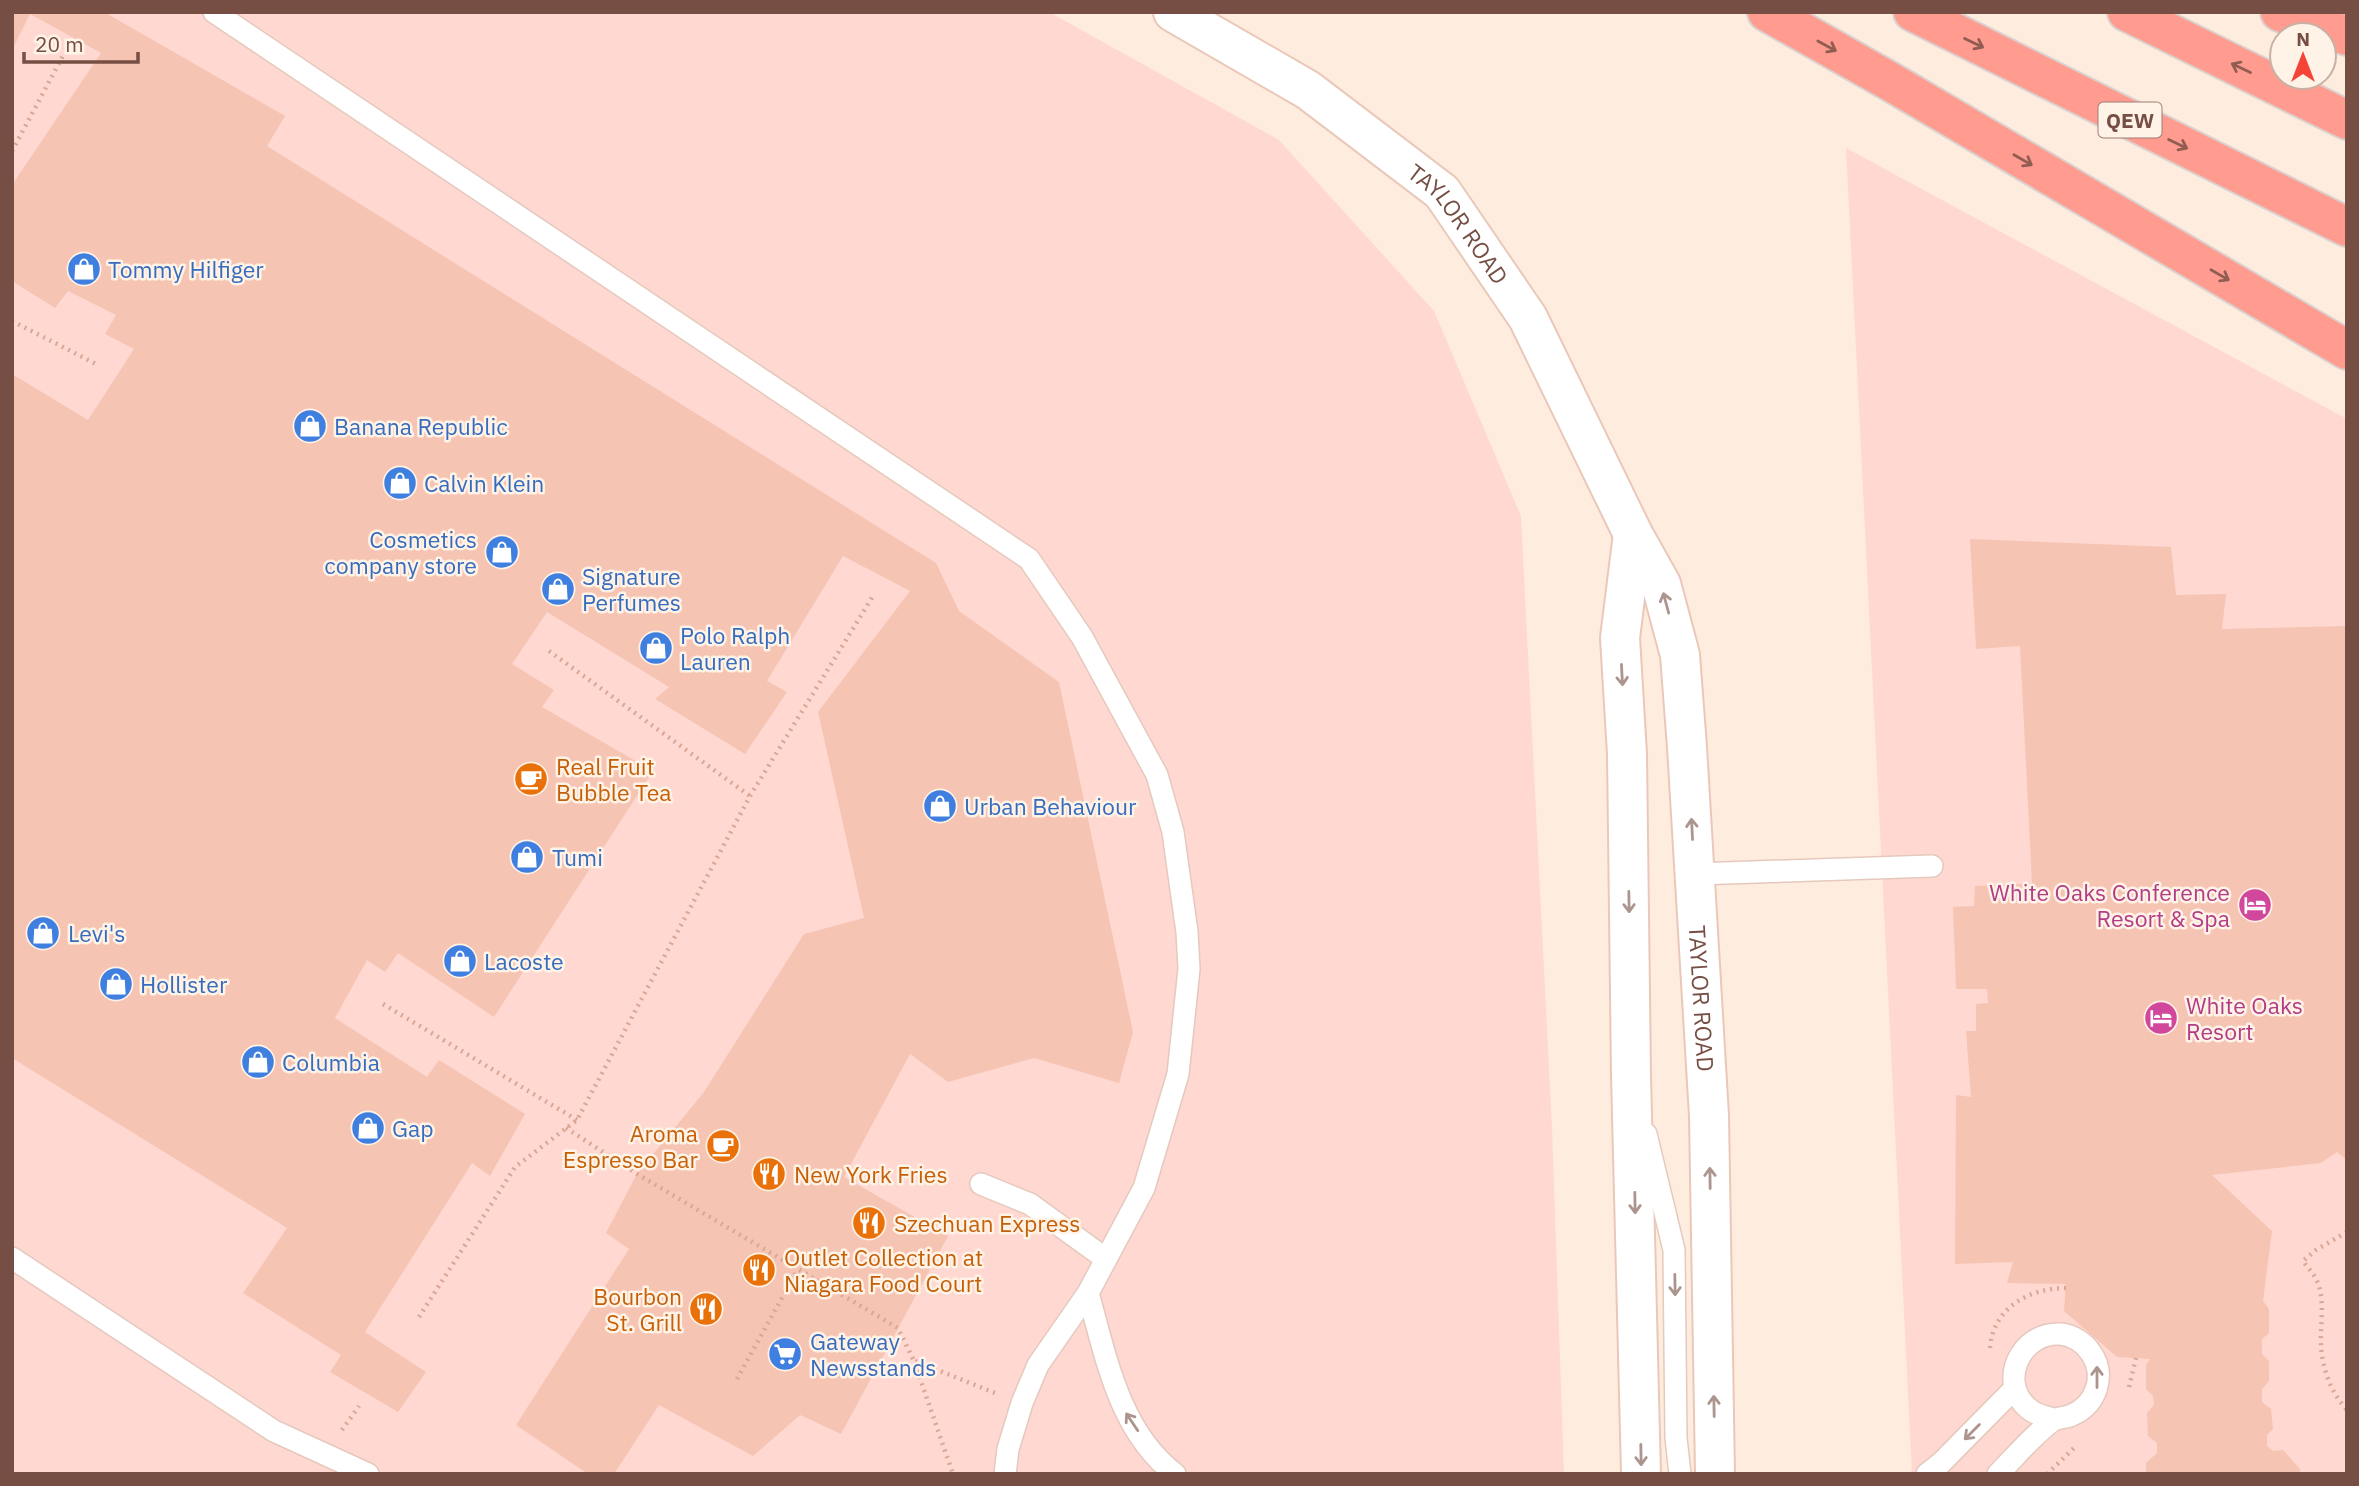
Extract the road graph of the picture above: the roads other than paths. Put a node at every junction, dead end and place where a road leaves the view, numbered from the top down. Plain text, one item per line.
1 (214, 12) edge
2 (1173, 12) edge
3 (1767, 12) edge
4 (1913, 12) edge
5 (2127, 12) edge
6 (2280, 12) edge
7 (2347, 36) edge
8 (2347, 120) edge
9 (2347, 227) edge
10 (2347, 350) edge
11 (1633, 534) junction
12 (1932, 866) dead end
13 (1695, 874) junction
14 (1631, 1075) junction
15 (981, 1184) dead end
16 (12, 1258) edge
17 (1107, 1259) junction
18 (1088, 1293) junction
19 (2015, 1388) junction
20 (2054, 1419) junction
21 (368, 1474) edge
22 (1005, 1474) edge
23 (1175, 1474) edge
24 (1641, 1474) edge
25 (1679, 1474) edge
26 (1715, 1474) edge
27 (1927, 1474) edge
28 (1998, 1474) edge

1 - 17 lane
2 - 11 main road, TAYLOR ROAD
3 -> 10 highway
4 -> 9 highway, QEW
8 -> 5 highway
6 - 7 highway
13 -> 11 main road, TAYLOR ROAD
11 -> 14 main road
12 - 13 lane
26 -> 13 main road, TAYLOR ROAD
14 -> 24 main road
14 -> 25 lane
15 - 17 lane
16 - 21 lane
17 - 18 lane
18 - 22 lane
23 -> 18 lane
19 - 20 lane
20 -> 19 lane
19 -> 27 lane
20 - 28 lane

